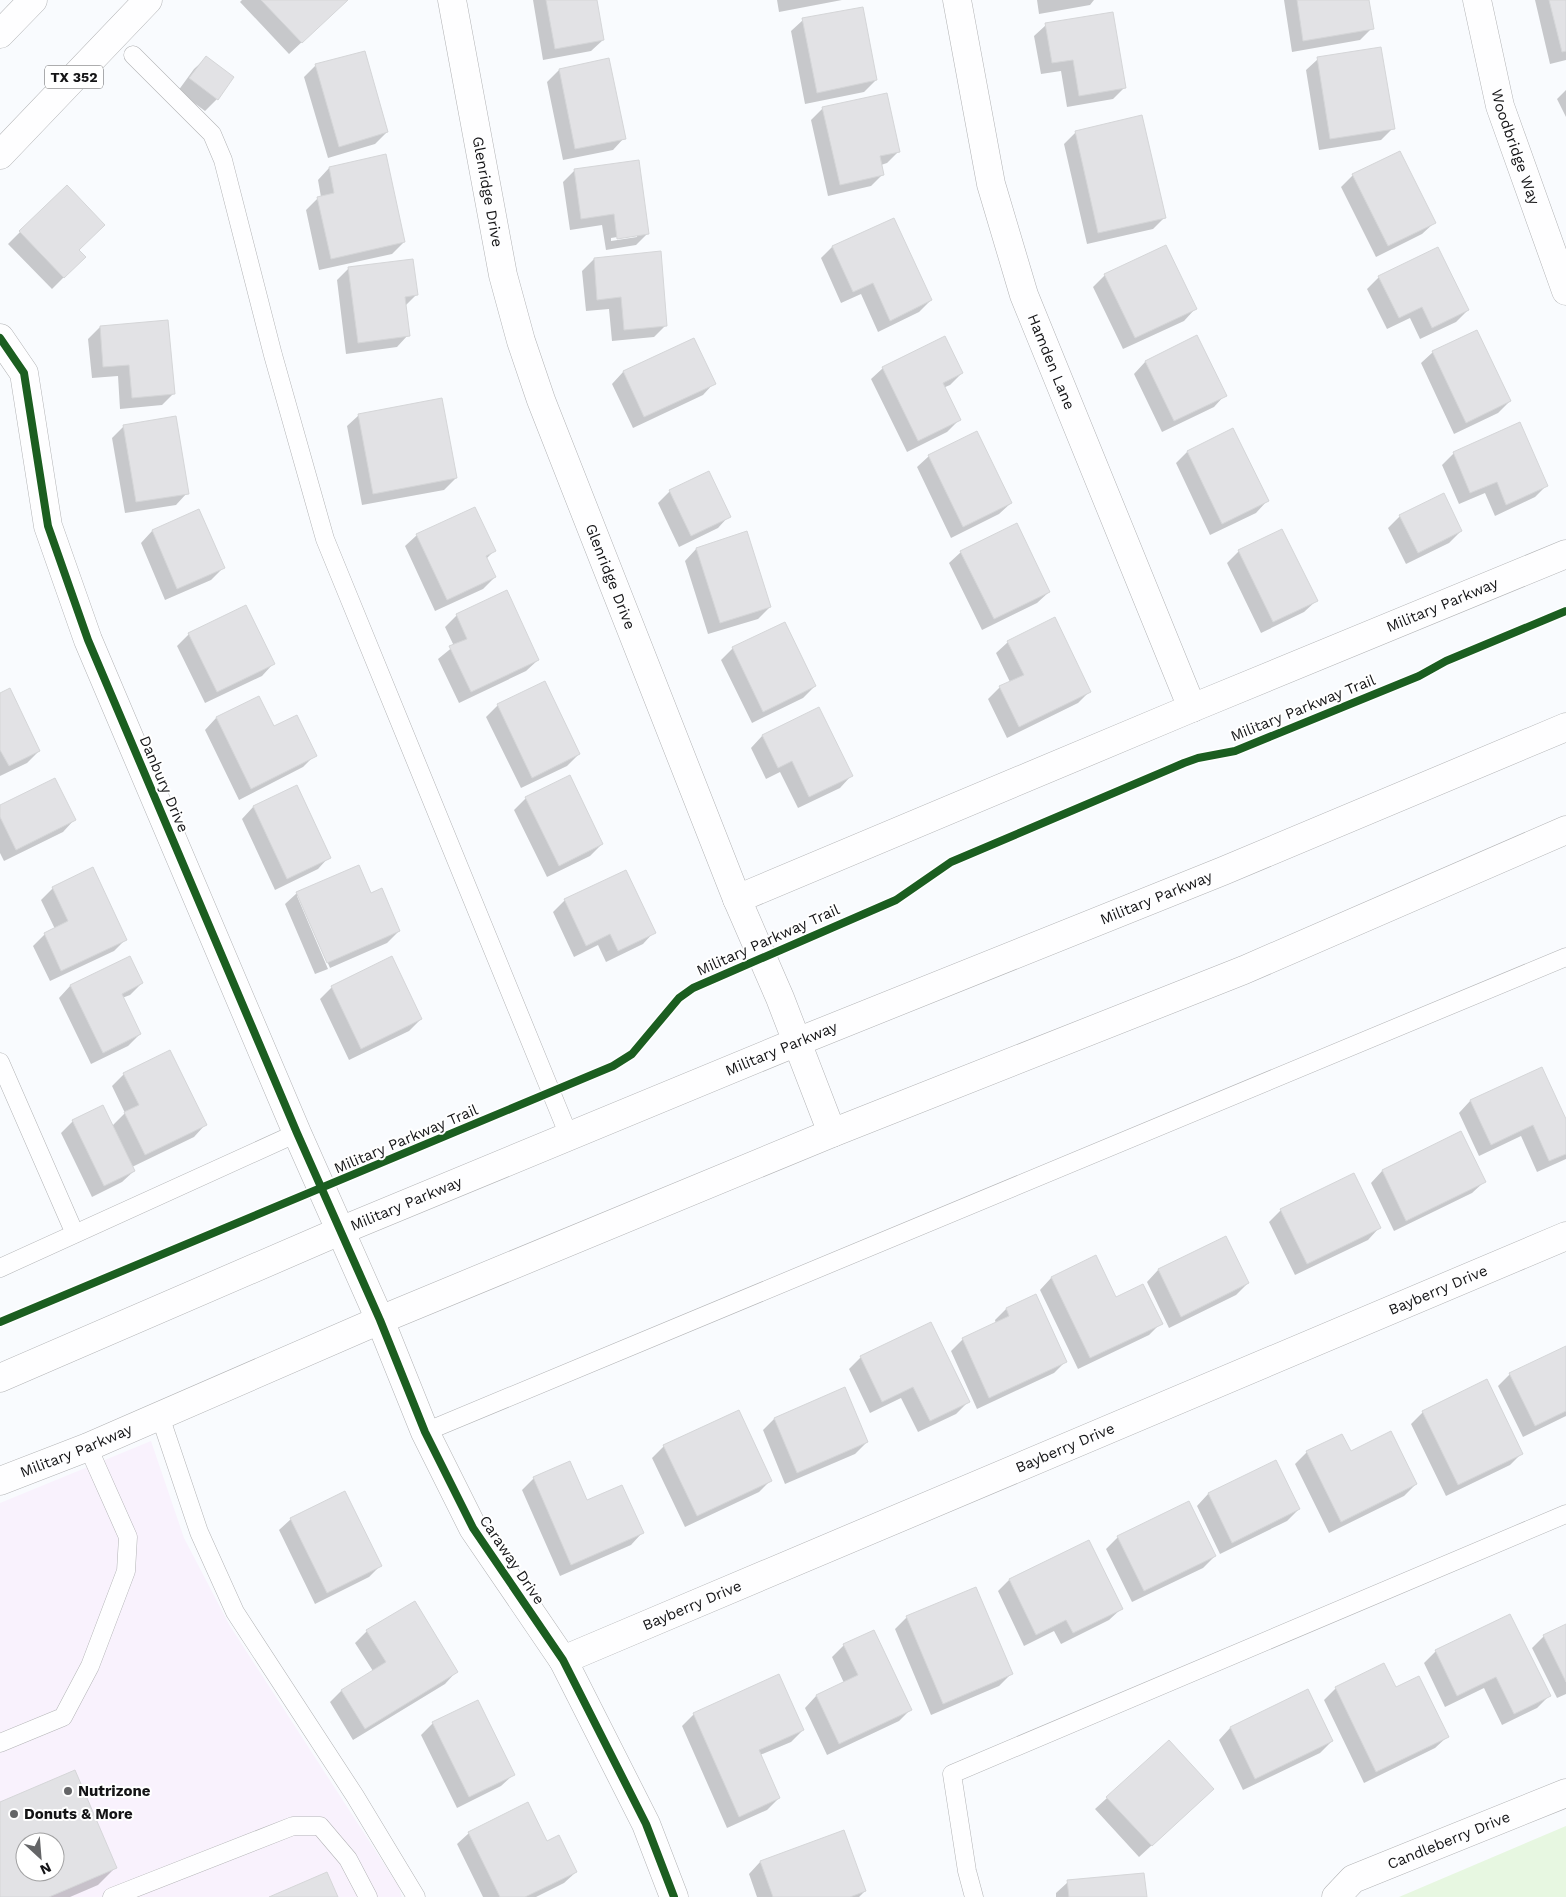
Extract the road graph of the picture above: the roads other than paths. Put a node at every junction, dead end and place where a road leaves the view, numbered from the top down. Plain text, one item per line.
1 (33, 0) edge
2 (148, 0) edge
3 (452, 0) edge
4 (957, 0) edge
5 (1477, 0) edge
6 (0, 34) edge
7 (133, 54) dead end
8 (0, 154) edge
9 (1566, 291) edge
10 (0, 338) edge
11 (1566, 554) edge
12 (1192, 708) junction
13 (1566, 727) edge
14 (1566, 830) edge
15 (738, 899) junction
16 (1566, 957) edge
17 (797, 1042) junction
18 (0, 1062) edge
19 (297, 1132) junction
20 (832, 1133) junction
21 (569, 1136) junction
22 (340, 1231) junction
23 (75, 1234) junction
24 (1566, 1236) edge
25 (0, 1268) edge
26 (380, 1320) junction
27 (0, 1378) edge
28 (160, 1416) junction
29 (425, 1432) junction
30 (88, 1447) junction
31 (0, 1481) edge
32 (1566, 1514) edge
33 (563, 1660) junction
34 (0, 1743) edge
35 (1566, 1793) edge
36 (112, 1897) edge
37 (368, 1897) edge
38 (416, 1897) edge
39 (674, 1897) edge
40 (974, 1897) edge
41 (1336, 1897) edge

1 - 6 street
2 - 8 street, TX 352
3 - 15 street, Glenridge Drive
4 - 12 street, Hamden Lane
5 - 9 street, Woodbridge Way
7 - 21 lane
10 - 19 street, Danbury Drive
11 - 12 street, Military Parkway
12 - 15 street, Military Parkway
13 - 17 street, Military Parkway
14 - 20 street, Military Parkway
15 - 17 street, Glenridge Drive
16 - 29 lane
17 - 20 street, Glenridge Drive
17 - 21 street, Military Parkway
18 - 23 lane
19 - 22 street, Danbury Drive
19 - 23 lane
20 - 26 street, Military Parkway
21 - 22 street, Military Parkway
22 - 26 street, Caraway Drive
22 - 27 street, Military Parkway
23 - 25 lane
24 - 33 street, Bayberry Drive
26 - 28 street, Military Parkway
26 - 29 street, Caraway Drive
28 - 30 street, Military Parkway
28 - 38 lane
29 - 33 street, Caraway Drive
30 - 31 street, Military Parkway
30 - 34 lane
32 - 40 lane
33 - 39 street, Caraway Drive
35 - 41 street, Candleberry Drive
36 - 37 lane

